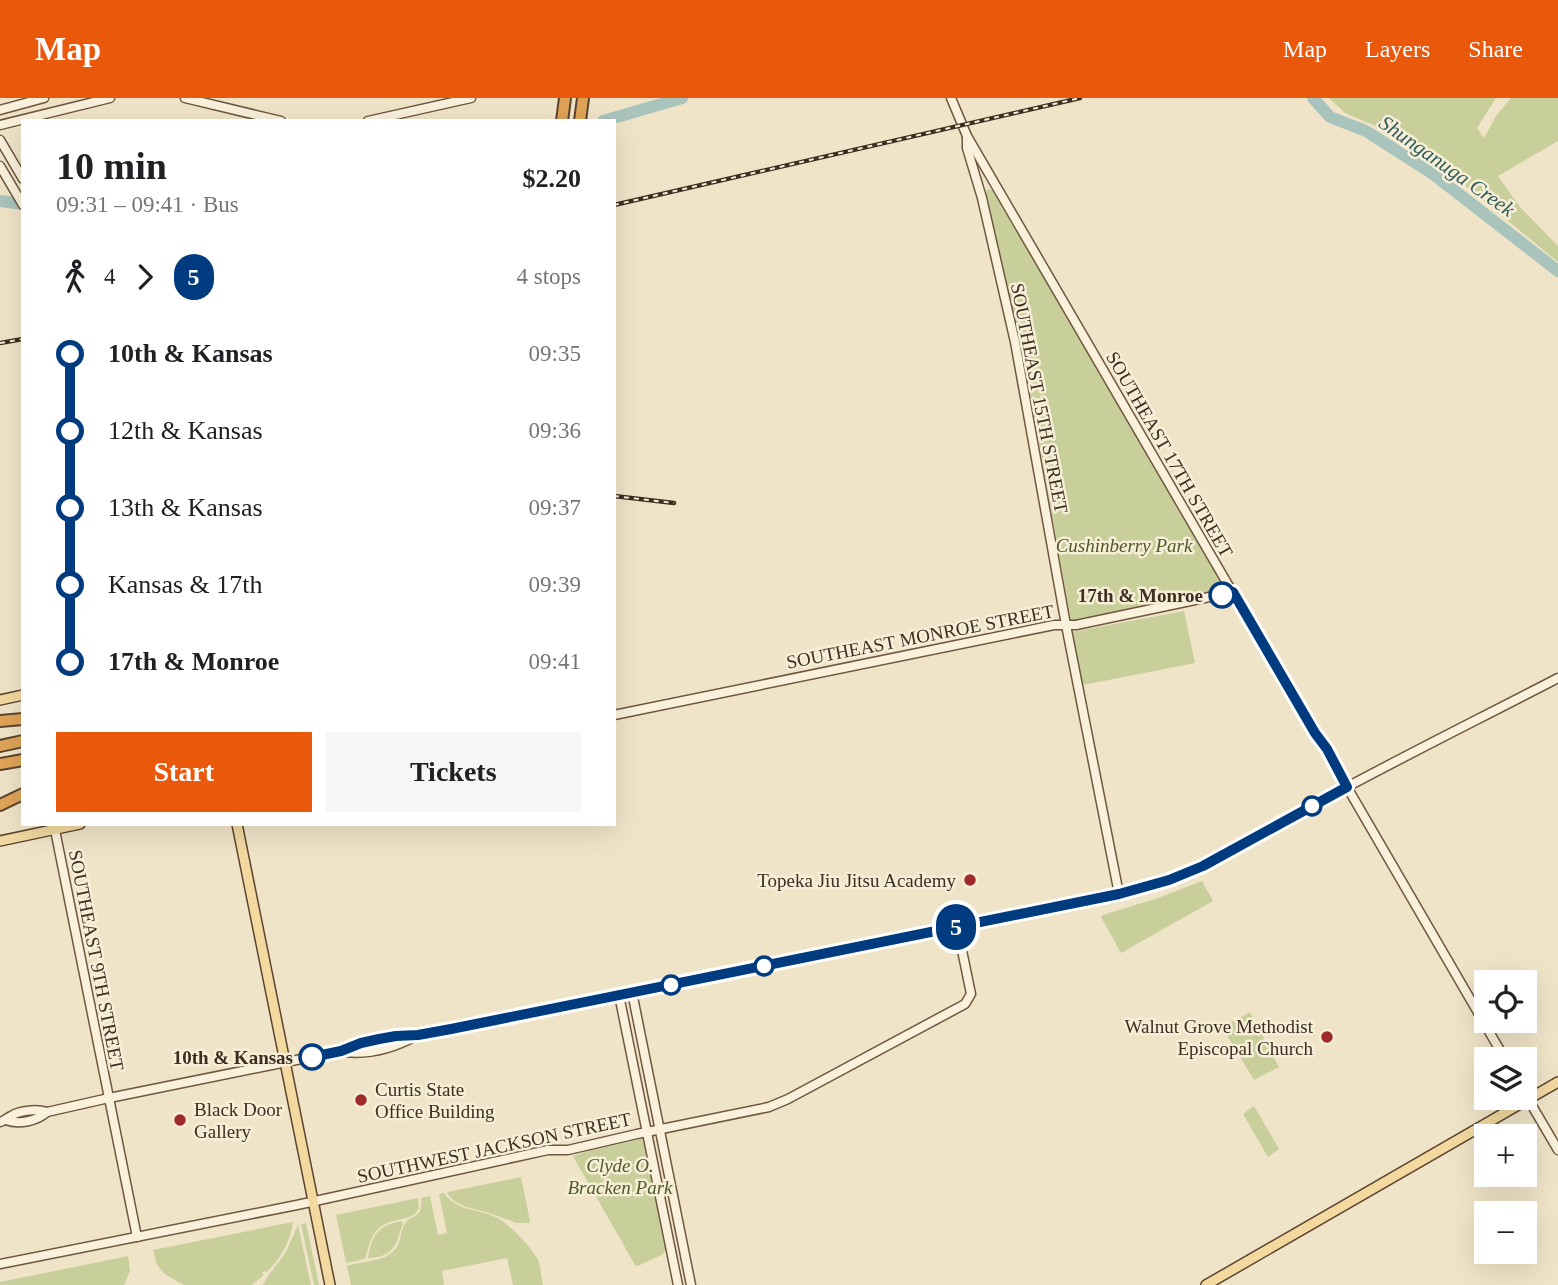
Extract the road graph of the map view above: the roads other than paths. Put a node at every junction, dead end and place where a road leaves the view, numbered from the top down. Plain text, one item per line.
1 (44, 98) edge
2 (110, 98) edge
3 (186, 98) edge
4 (471, 98) edge
5 (565, 98) edge
6 (583, 98) edge
7 (951, 98) edge
8 (0, 110) edge
9 (24, 119) edge
10 (273, 119) edge
11 (378, 119) edge
12 (562, 119) edge
13 (580, 119) edge
14 (21, 120) edge
15 (0, 125) edge
16 (967, 136) junction
17 (0, 140) edge
18 (0, 166) edge
19 (21, 176) edge
20 (992, 178) junction
21 (982, 198) junction
22 (21, 202) edge
23 (1233, 592) junction
24 (1066, 625) junction
25 (1558, 678) edge
26 (21, 695) edge
27 (0, 700) edge
28 (616, 715) edge
29 (21, 719) edge
30 (0, 720) edge
31 (21, 741) edge
32 (0, 746) edge
33 (21, 760) edge
34 (0, 764) edge
35 (1347, 787) junction
36 (21, 795) edge
37 (0, 805) edge
38 (72, 826) edge
39 (237, 826) edge
40 (55, 830) junction
41 (0, 841) edge
42 (1119, 894) junction
43 (957, 926) junction
44 (632, 992) junction
45 (619, 995) junction
46 (1498, 1047) edge
47 (285, 1063) junction
48 (1558, 1082) edge
49 (1537, 1091) edge
50 (109, 1098) junction
51 (1502, 1110) edge
52 (1534, 1110) edge
53 (3, 1121) edge
54 (660, 1129) junction
55 (647, 1132) junction
56 (1558, 1150) edge
57 (313, 1201) junction
58 (137, 1237) junction
59 (0, 1264) edge
60 (330, 1285) edge
61 (678, 1285) edge
62 (691, 1285) edge
63 (1206, 1285) edge

1 - 8 street
2 - 9 street
3 - 10 street
4 - 11 street
5 - 12 highway
6 - 13 highway
7 - 16 street, SOUTHEAST 15TH STREET
14 - 15 street
16 - 20 street, SOUTHEAST 17TH STREET
16 - 21 street, SOUTHEAST 15TH STREET
17 - 19 street
18 - 22 street
20 - 21 street
20 - 23 street, SOUTHEAST 17TH STREET
21 - 24 street, SOUTHEAST 15TH STREET
23 - 24 street, SOUTHEAST MONROE STREET
23 - 35 street, SOUTHEAST 17TH STREET
24 - 28 street, SOUTHEAST MONROE STREET
24 - 42 street, SOUTHEAST 15TH STREET
25 - 35 street
26 - 27 main road
29 - 30 highway
31 - 32 highway
33 - 34 highway
35 - 42 street
35 - 46 street, SOUTHEAST 17TH STREET
36 - 37 highway
38 - 40 main road
39 - 47 main road
40 - 41 main road
40 - 50 street, SOUTHEAST 9TH STREET
42 - 43 street
43 - 44 street
43 - 54 street, SOUTHWEST JACKSON STREET
44 - 45 street
44 - 54 street
45 - 47 street
45 - 55 street
47 - 50 street
47 - 57 main road
48 - 49 main road
50 - 53 street
50 - 58 street, SOUTHEAST 9TH STREET
51 - 63 main road
52 - 56 street
54 - 55 street, SOUTHWEST JACKSON STREET
54 - 62 street
55 - 57 street, SOUTHWEST JACKSON STREET
55 - 61 street
57 - 58 street, SOUTHWEST JACKSON STREET
57 - 60 main road
58 - 59 street, SOUTHWEST JACKSON STREET

